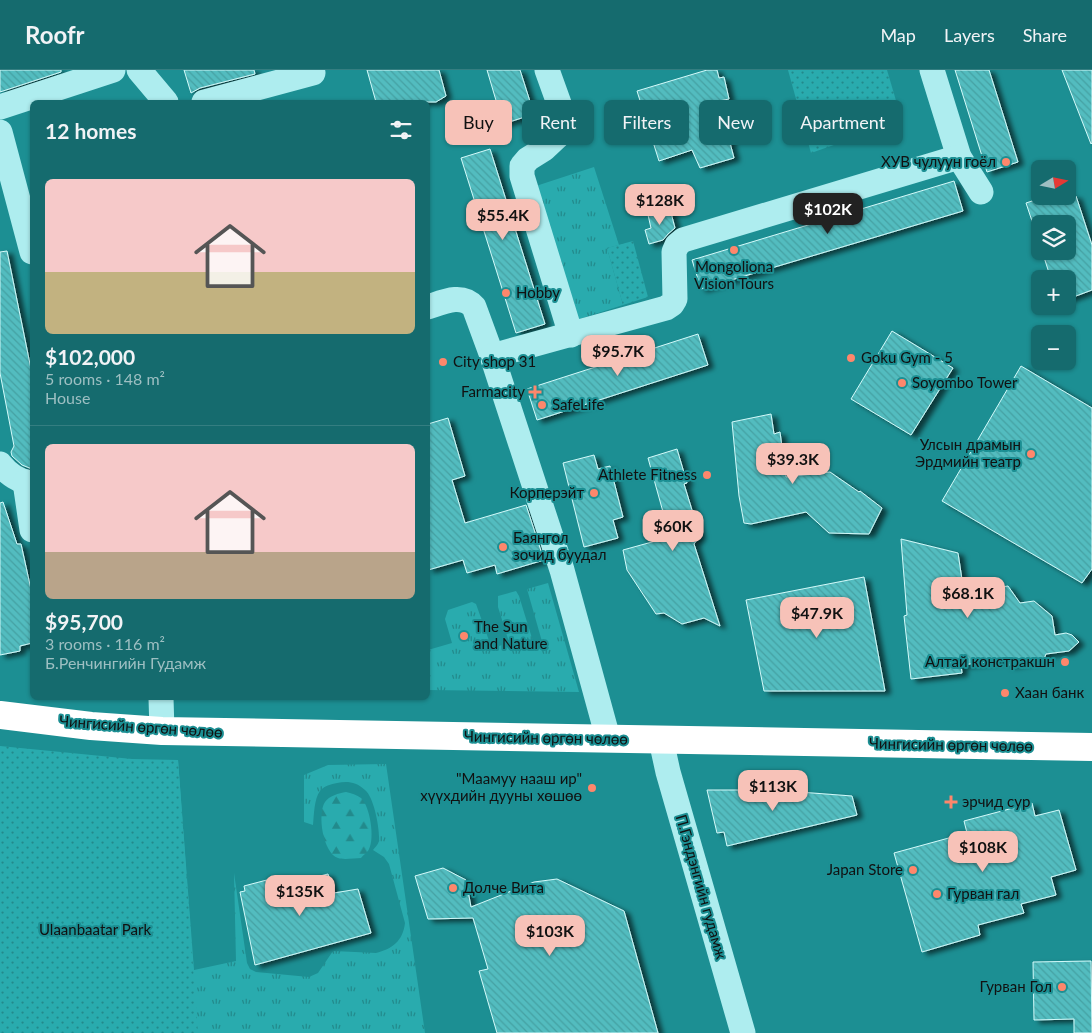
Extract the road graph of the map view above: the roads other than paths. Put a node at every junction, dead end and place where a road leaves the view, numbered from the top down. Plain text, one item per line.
1 (113, 70) edge
2 (138, 70) edge
3 (547, 70) edge
4 (932, 70) edge
5 (313, 73) dead end
6 (164, 100) edge
7 (212, 100) edge
8 (0, 107) edge
9 (0, 132) edge
10 (959, 157) junction
11 (981, 192) dead end
12 (30, 244) edge
13 (430, 306) edge
14 (571, 335) junction
15 (492, 356) junction
16 (0, 464) edge
17 (29, 483) edge
18 (30, 499) edge
19 (161, 700) edge
20 (0, 715) edge
21 (162, 731) junction
22 (608, 738) junction
23 (661, 740) junction
24 (1092, 747) edge
25 (743, 1033) edge

1 - 8 street
2 - 6 street
3 - 14 street
4 - 10 street
5 - 7 street
9 - 12 street
10 - 11 street
10 - 14 street
13 - 15 street
14 - 15 street
15 - 22 street
16 - 17 street
17 - 18 street
19 - 21 street
20 - 21 highway, Чингисийн өргөн чөлөө
21 - 22 highway, Чингисийн өргөн чөлөө
22 - 23 highway, Чингисийн өргөн чөлөө
23 - 24 highway, Чингисийн өргөн чөлөө
23 - 25 street, П.Гэндэнгийн гудамж

